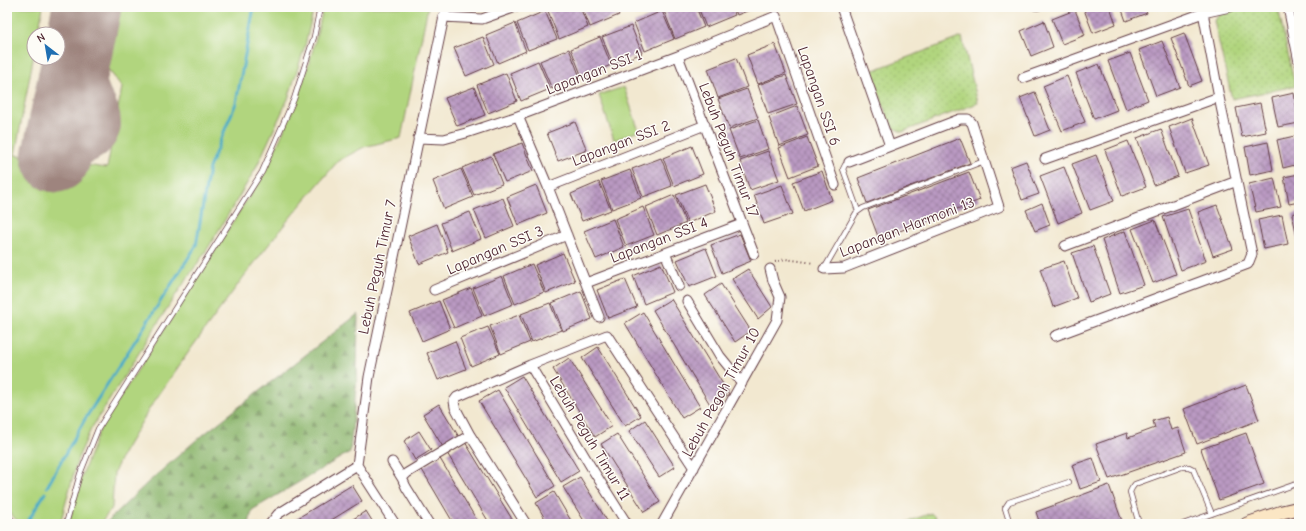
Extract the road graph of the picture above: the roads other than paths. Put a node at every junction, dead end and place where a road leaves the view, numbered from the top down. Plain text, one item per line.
1 (320, 7) edge
2 (446, 7) edge
3 (516, 7) edge
4 (841, 7) edge
5 (1033, 7) edge
6 (1041, 7) edge
7 (1230, 7) edge
8 (1288, 7) edge
9 (1202, 10) edge
10 (776, 16) joint
11 (443, 17) junction
12 (1295, 23) edge
13 (678, 56) junction
14 (1299, 62) edge
15 (1023, 78) dead end
16 (1219, 96) junction
17 (518, 116) junction
18 (705, 125) junction
19 (418, 138) junction
20 (890, 146) junction
21 (1046, 160) dead end
22 (984, 161) junction
23 (849, 162) joint
24 (1237, 181) junction
25 (835, 185) dead end
26 (548, 187) junction
27 (858, 211) junction
28 (742, 224) junction
29 (567, 235) junction
30 (1065, 246) dead end
31 (665, 253) junction
32 (754, 254) dead end
33 (824, 269) joint
34 (770, 270) road end
35 (586, 283) junction
36 (679, 286) dead end
37 (434, 290) dead end
38 (687, 301) dead end
39 (599, 317) dead end
40 (1055, 336) dead end
41 (530, 365) junction
42 (742, 383) junction
43 (470, 435) junction
44 (392, 462) dead end
45 (357, 465) junction
46 (694, 468) junction
47 (402, 478) junction
48 (1069, 482) dead end
49 (1299, 483) edge
50 (1299, 508) edge
51 (1212, 514) junction
52 (7, 515) edge
53 (15, 524) edge
54 (66, 524) edge
55 (270, 524) edge
56 (395, 524) edge
57 (428, 524) edge
58 (526, 524) edge
59 (627, 524) edge
60 (662, 524) edge
61 (1010, 524) edge
62 (1139, 524) edge
63 (1183, 524) edge
64 (1247, 524) edge

1 - 54 lane
2 - 11 street, Lebuh Peguh Timur 7
3 - 11 street
4 - 20 street
5 - 6 lane
7 - 9 street
8 - 12 street
9 - 15 street
9 - 16 street
10 - 13 street, Lapangan SSI 1
10 - 25 street, Lapangan SSI 6
11 - 19 street, Lebuh Peguh Timur 7
12 - 14 street
13 - 17 street, Lapangan SSI 1
13 - 18 street, Lebuh Peguh Timur 17
16 - 21 street
16 - 24 street
17 - 19 street, Lapangan SSI 1
17 - 26 street
18 - 26 street, Lapangan SSI 2
18 - 28 street, Lebuh Peguh Timur 17
19 - 45 street, Lebuh Peguh Timur 7
20 - 22 street
20 - 23 street
22 - 27 lane
22 - 33 street, Lapangan Harmoni 13
23 - 27 lane
24 - 30 street
24 - 40 street
26 - 29 street
27 - 33 lane
28 - 31 street, Lapangan SSI 4
28 - 32 street, Lebuh Peguh Timur 17
29 - 35 street
29 - 37 street, Lapangan SSI 3
31 - 35 street, Lapangan SSI 4
31 - 36 street
34 - 42 street, Lebuh Pegoh Timur 10
35 - 39 street
38 - 42 street
41 - 43 street
41 - 46 street
41 - 59 street, Lebuh Peguh Timur 11
42 - 46 street, Lebuh Pegoh Timur 10
43 - 47 street
43 - 58 street
44 - 47 street
45 - 55 street
45 - 56 street
46 - 60 street, Lebuh Pegoh Timur 10
47 - 57 street
48 - 61 lane
49 - 51 lane
50 - 64 street
51 - 62 lane
51 - 63 lane
52 - 53 lane

